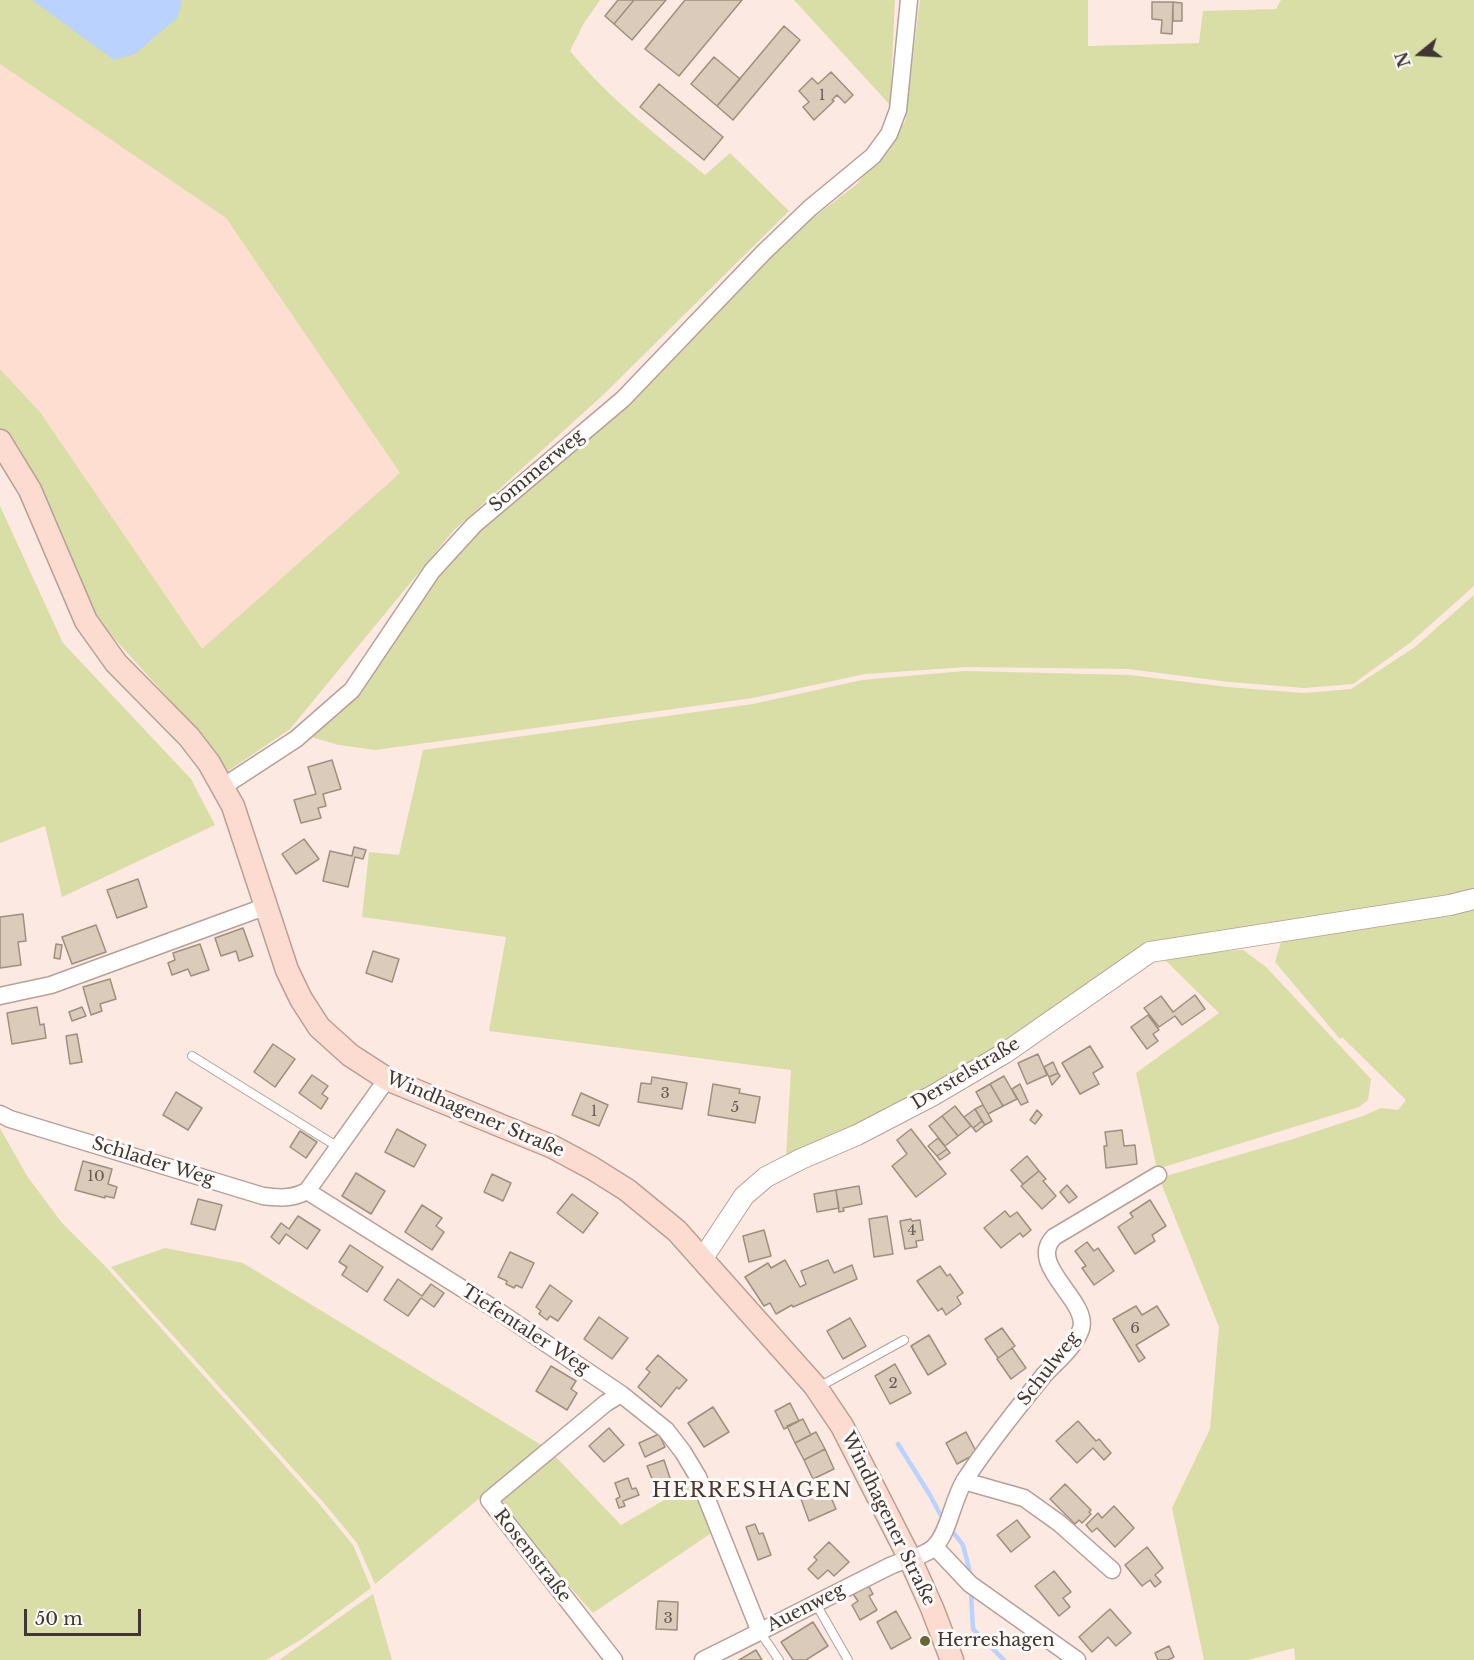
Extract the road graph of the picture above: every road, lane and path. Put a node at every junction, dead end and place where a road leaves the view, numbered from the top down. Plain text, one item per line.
1 (909, 0) edge
2 (0, 441) edge
3 (224, 786) junction
4 (1474, 899) edge
5 (267, 906) junction
6 (0, 996) edge
7 (192, 1056) dead end
8 (387, 1079) junction
9 (0, 1114) edge
10 (338, 1147) junction
11 (1158, 1175) dead end
12 (307, 1191) junction
13 (703, 1258) junction
14 (904, 1340) dead end
15 (816, 1388) junction
16 (621, 1394) junction
17 (964, 1482) junction
18 (935, 1547) junction
19 (910, 1559) junction
20 (1112, 1570) dead end
21 (816, 1604) junction
22 (760, 1632) junction
23 (614, 1660) edge
24 (704, 1660) edge
25 (779, 1660) edge
26 (848, 1660) edge
27 (952, 1660) edge
28 (1077, 1660) edge

1 - 3 street, Sommerweg
2 - 3 main road, Windhagener Straße
3 - 5 main road, Windhagener Straße
4 - 13 street, Derstelstraße
5 - 6 street
5 - 8 main road, Windhagener Straße
7 - 10 lane
8 - 10 street
8 - 13 main road, Windhagener Straße
9 - 12 street, Schlader Weg
10 - 12 street
11 - 17 street, Schulweg
12 - 16 street, Tiefentaler Weg
13 - 15 main road, Windhagener Straße
14 - 15 lane
15 - 19 main road, Windhagener Straße
16 - 22 street, Tiefentaler Weg
16 - 23 street, Rosenstraße
17 - 18 street, Schulweg
17 - 20 street
18 - 19 street
18 - 28 street
19 - 21 street, Auenweg
19 - 27 main road, Windhagener Straße
21 - 22 street, Auenweg
21 - 26 lane
22 - 24 street, Auenweg
22 - 25 lane

